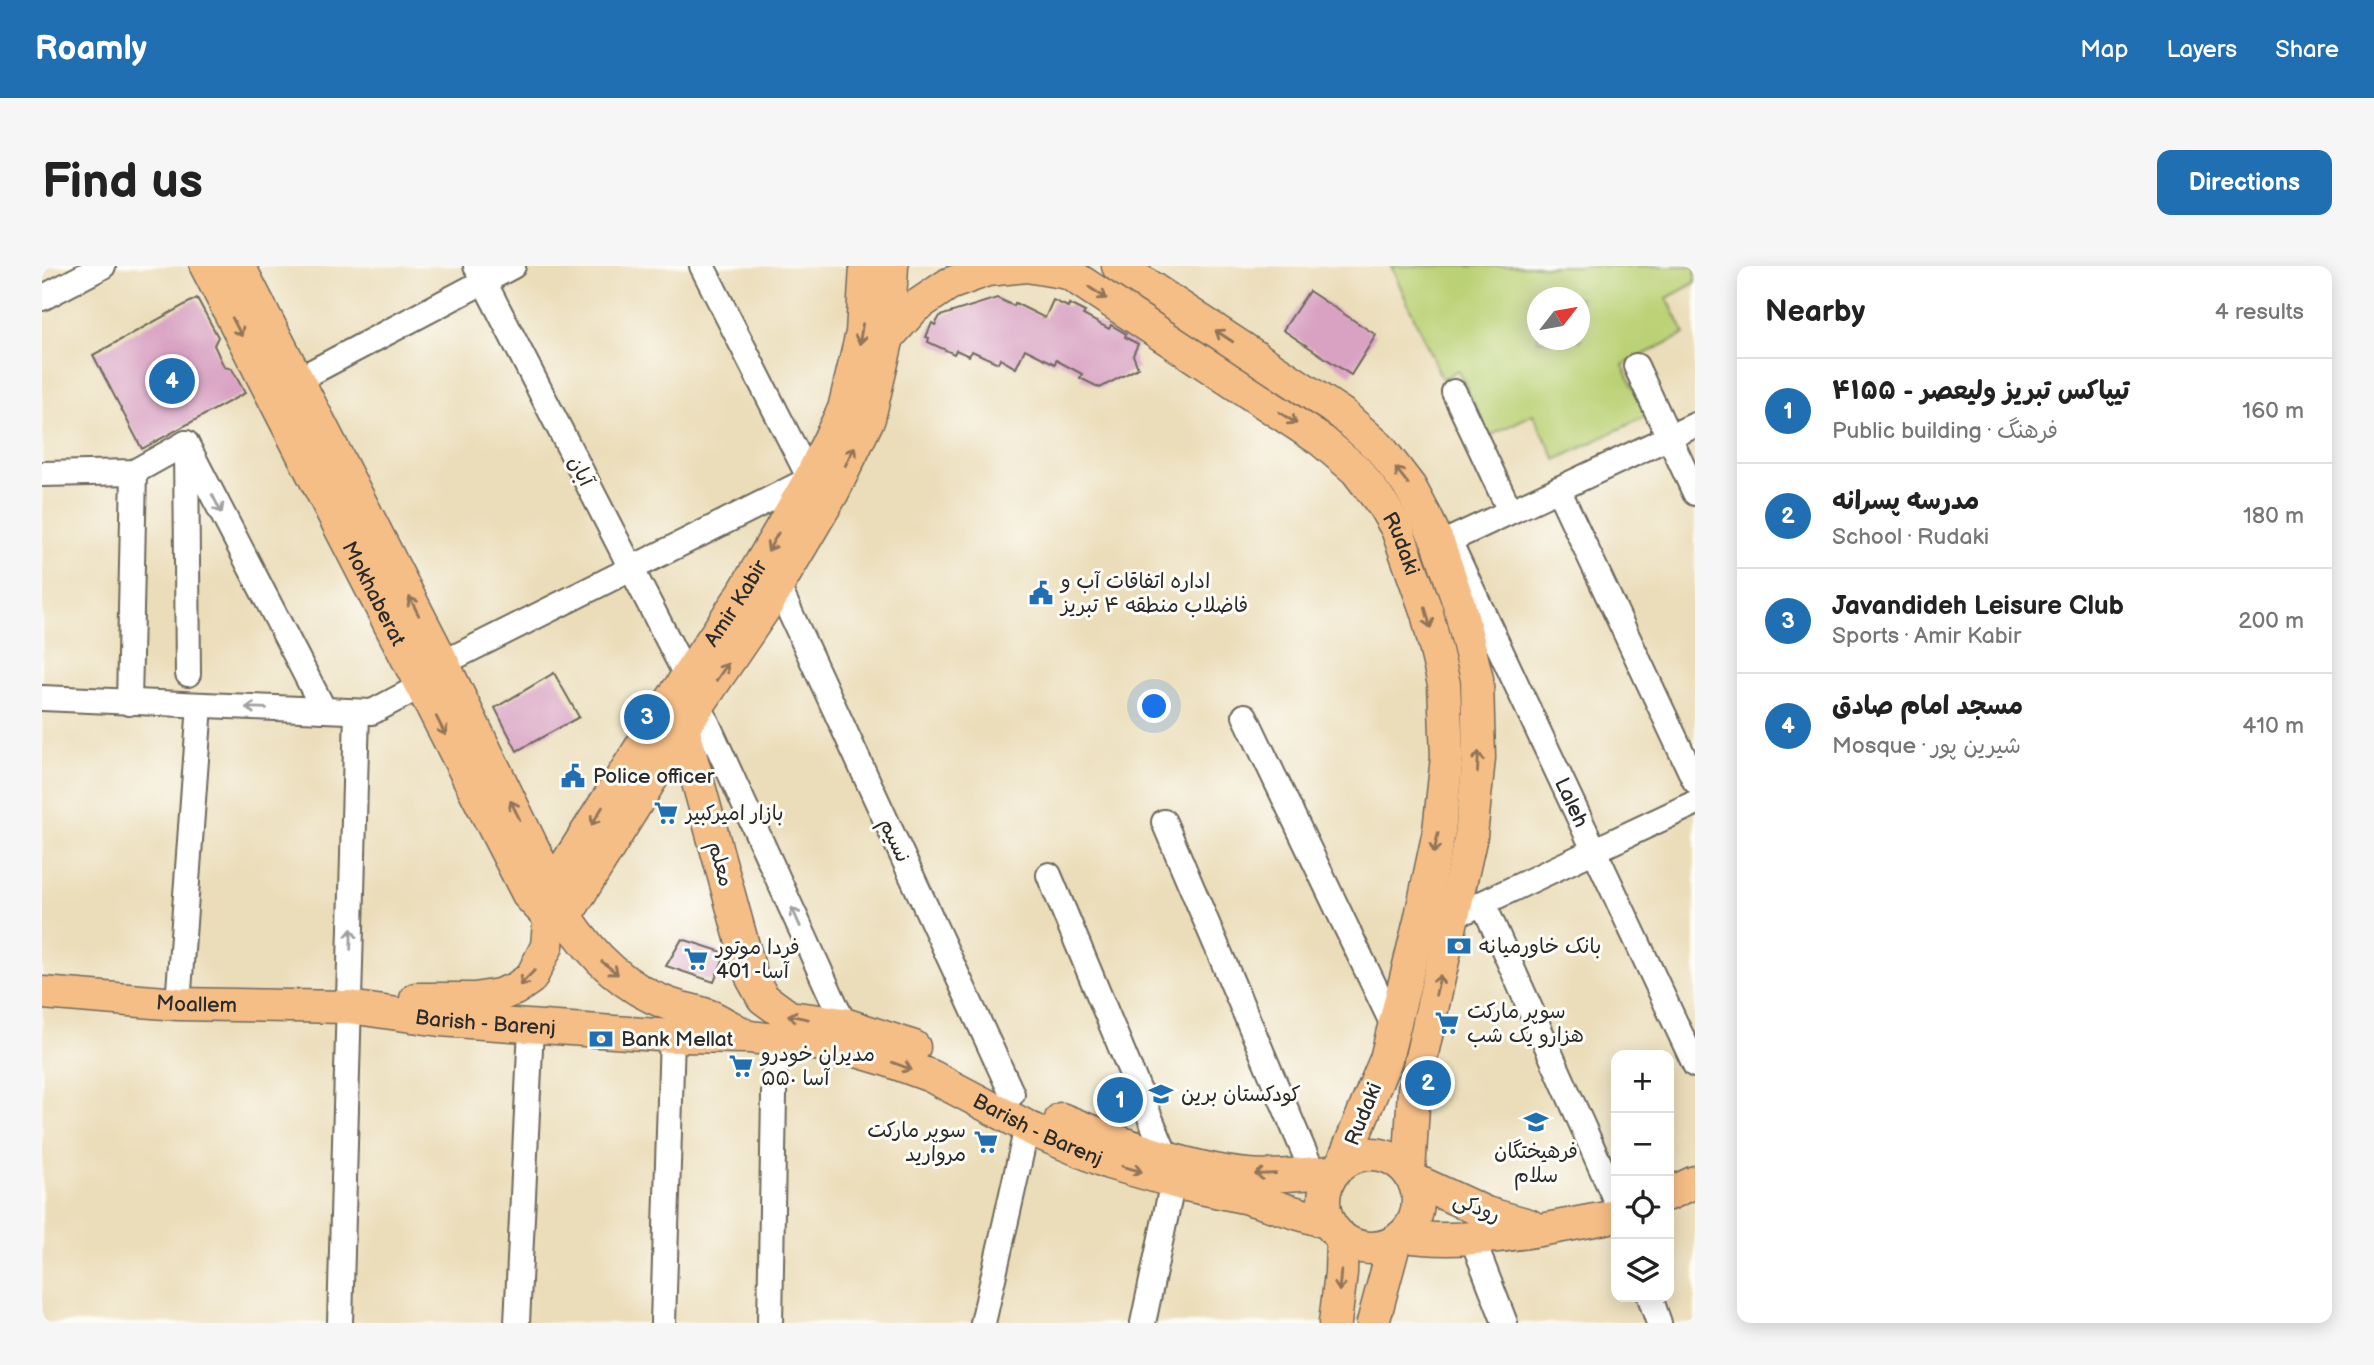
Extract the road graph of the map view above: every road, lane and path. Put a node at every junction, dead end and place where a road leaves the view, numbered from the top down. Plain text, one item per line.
1 (103, 266) edge
2 (206, 266) edge
3 (239, 266) edge
4 (513, 266) edge
5 (702, 266) edge
6 (866, 266) edge
7 (892, 266) edge
8 (1124, 268) edge
9 (480, 273) edge
10 (42, 299) edge
11 (888, 337) junction
12 (1636, 366) dead end
13 (297, 380) junction
14 (1454, 392) dead end
15 (1695, 425) edge
16 (1669, 437) junction
17 (186, 443) junction
18 (322, 461) junction
19 (134, 472) junction
20 (42, 474) edge
21 (822, 486) junction
22 (1558, 489) junction
23 (1695, 493) edge
24 (1510, 511) junction
25 (1425, 515) junction
26 (1397, 529) junction
27 (1444, 542) junction
28 (631, 569) junction
29 (778, 586) junction
30 (443, 663) junction
31 (188, 674) dead end
32 (687, 677) junction
33 (421, 686) junction
34 (42, 698) edge
35 (129, 703) junction
36 (200, 705) junction
37 (324, 710) junction
38 (357, 712) junction
39 (681, 716) junction
40 (1245, 716) dead end
41 (1695, 781) edge
42 (1442, 800) junction
43 (1695, 803) edge
44 (1474, 807) junction
45 (1164, 822) dead end
46 (1594, 851) junction
47 (1049, 875) dead end
48 (1483, 903) junction
49 (555, 906) junction
50 (1455, 916) junction
51 (42, 980) edge
52 (42, 995) edge
53 (178, 1003) junction
54 (349, 1007) junction
55 (844, 1024) junction
56 (531, 1027) junction
57 (1394, 1027) junction
58 (672, 1036) junction
59 (762, 1038) junction
60 (1695, 1065) edge
61 (1012, 1094) junction
62 (1027, 1127) junction
63 (1169, 1169) junction
64 (1330, 1169) junction
65 (1410, 1176) junction
66 (1695, 1182) edge
67 (1611, 1190) edge
68 (1674, 1192) edge
69 (1611, 1217) edge
70 (1544, 1230) junction
71 (1335, 1231) junction
72 (1472, 1238) junction
73 (1399, 1239) junction
74 (1652, 1302) edge
75 (340, 1323) edge
76 (517, 1323) edge
77 (663, 1323) edge
78 (770, 1323) edge
79 (983, 1323) edge
80 (1143, 1323) edge
81 (1335, 1323) edge
82 (1373, 1323) edge
83 (1505, 1323) edge
84 (1659, 1323) edge

1 - 10 street
2 -> 18 main road, Mokhaberat
3 - 13 main road, Mokhaberat
4 - 9 street
5 - 21 street
6 -> 21 main road, Amir Kabir
7 - 11 main road, Amir Kabir
25 -> 8 main road, Rudaki
9 - 13 street
9 - 28 street, آبان
21 -> 11 main road, Amir Kabir
11 -> 26 main road, Rudaki
12 - 16 street
13 - 18 main road, Mokhaberat
14 - 24 street
15 - 16 street
16 - 22 street
16 - 23 street
17 - 19 street
17 - 31 street
17 -> 37 street
30 -> 18 main road, Mokhaberat
18 - 33 main road, Mokhaberat
19 - 20 street
19 - 35 street
21 - 28 street
21 - 29 main road, Amir Kabir
21 -> 32 main road, Amir Kabir
22 - 24 street
22 - 41 street
24 - 27 street
25 - 26 main road
25 - 27 main road, Rudaki
26 -> 42 main road, Rudaki
44 -> 27 main road, Rudaki
27 - 46 street, Laleh
28 - 30 street
28 - 32 street, آبان
39 -> 29 main road, Amir Kabir
29 - 61 street, نسیم
49 -> 30 main road, Mokhaberat
32 - 39 main road, Amir Kabir
33 - 38 street
33 -> 49 main road, Mokhaberat
34 - 35 street
35 - 36 street
37 -> 36 street
36 - 53 street
37 - 38 street
54 -> 38 street
39 -> 49 main road
55 -> 39 street
55 -> 39 main road, معلم
40 - 57 street
42 - 44 main road
42 -> 57 main road, Rudaki
43 - 46 street
44 - 50 main road, Rudaki
45 - 64 street
46 - 48 street
46 - 60 street, Laleh
47 - 63 street
48 - 50 street
48 - 67 street
49 -> 54 main road
49 -> 59 main road, Barish - Barenj
65 -> 50 main road, Rudaki
51 - 52 main road
52 - 53 main road, Moallem
53 - 54 main road, Moallem
54 - 56 main road, Barish - Barenj
54 - 75 street
55 - 61 main road, Barish - Barenj
56 - 58 main road, Barish - Barenj
56 - 76 street
57 - 64 main road, Rudaki
58 - 59 main road, Barish - Barenj
58 - 77 street
59 -> 62 main road, Barish - Barenj
59 - 78 street
61 - 63 main road, Barish - Barenj
62 -> 63 main road, Barish - Barenj
62 - 79 street
64 -> 63 main road, Barish - Barenj
63 - 71 main road, Barish - Barenj
63 - 80 street
64 - 65 main road
64 - 71 main road
65 - 70 main road, رودکی
65 - 73 main road
66 - 68 main road
69 - 70 main road
70 - 72 main road
71 - 73 main road
71 -> 81 main road
72 - 73 main road
72 - 83 street
73 - 82 main road
74 - 84 street

